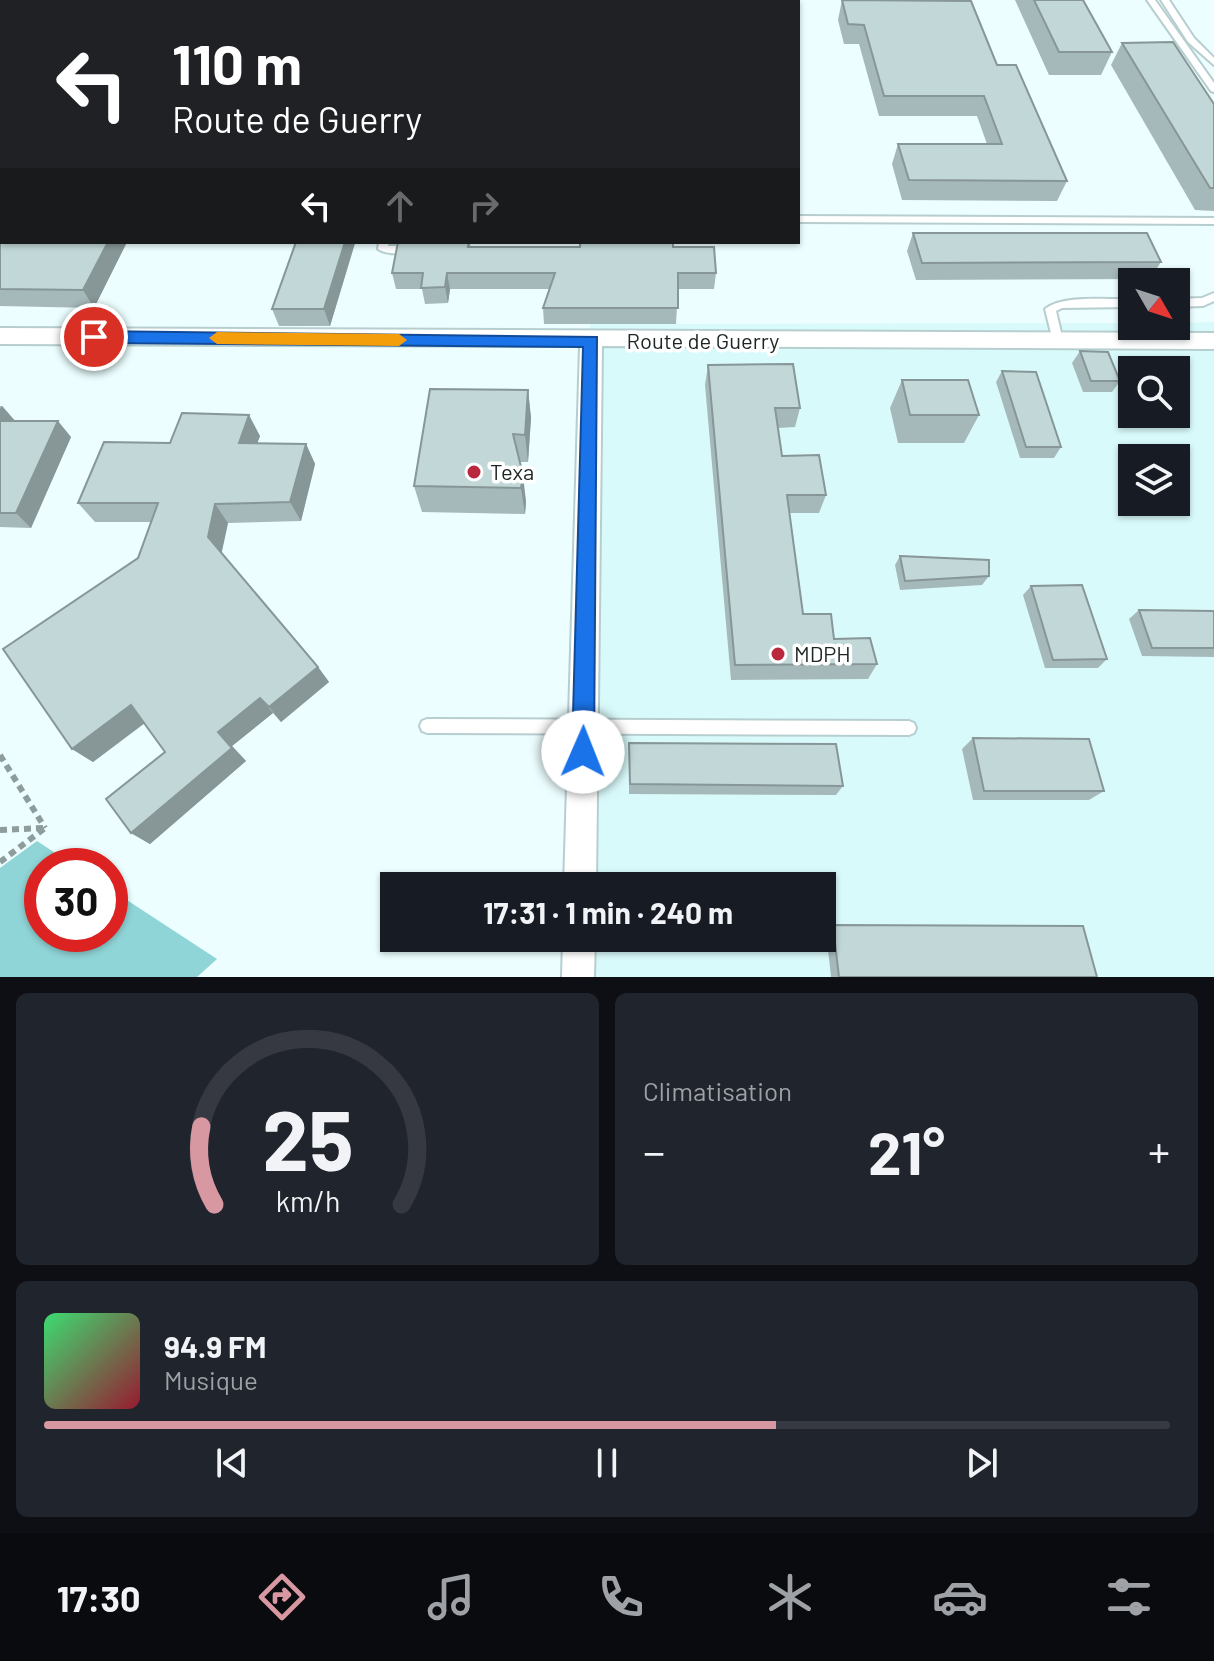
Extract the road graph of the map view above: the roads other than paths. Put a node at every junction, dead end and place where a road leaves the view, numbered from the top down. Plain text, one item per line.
1 (1151, 0) edge
2 (1165, 0) edge
3 (1214, 63) edge
4 (1214, 89) edge
5 (800, 219) edge
6 (1214, 221) edge
7 (384, 244) edge
8 (430, 249) edge
9 (1214, 297) edge
10 (1190, 302) edge
11 (1118, 303) edge
12 (0, 336) edge
13 (591, 341) junction
14 (1058, 341) junction
15 (1214, 341) edge
16 (427, 726) dead end
17 (583, 728) junction
18 (909, 728) dead end
19 (580, 872) edge
20 (579, 952) edge
21 (578, 977) edge

1 - 4 lane
2 - 3 lane
5 - 6 lane
7 - 8 lane
9 - 10 lane
11 - 14 lane
12 - 13 street, Route de Guerry
13 - 14 street, Route de Guerry
13 - 17 street
14 - 15 street, Route de Guerry
16 - 17 lane
17 - 18 lane
17 - 19 street
20 - 21 street

